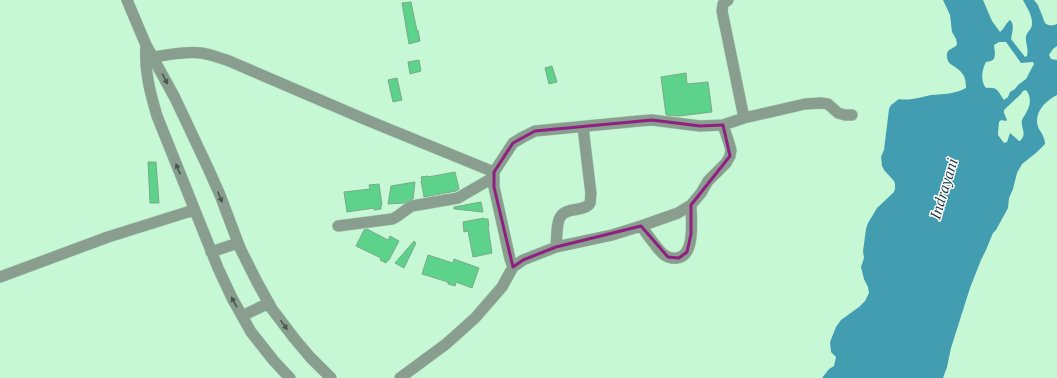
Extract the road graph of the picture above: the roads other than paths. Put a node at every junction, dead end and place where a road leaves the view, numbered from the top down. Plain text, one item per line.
1 (126, 0) edge
2 (728, 0) edge
3 (146, 45) junction
4 (153, 57) junction
5 (852, 115) dead end
6 (744, 118) junction
7 (723, 125) junction
8 (583, 127) junction
9 (494, 175) junction
10 (691, 205) junction
11 (194, 210) junction
12 (338, 226) dead end
13 (641, 226) junction
14 (238, 242) junction
15 (556, 247) junction
16 (211, 252) junction
17 (513, 268) junction
18 (0, 277) edge
19 (269, 303) junction
20 (242, 316) junction
21 (290, 378) edge
22 (332, 378) edge
23 (400, 378) edge

1 - 3 street
2 - 6 street
3 - 4 street
11 -> 3 street
4 - 9 street
4 -> 14 street
5 - 6 street
6 - 7 street
7 - 8 street
7 - 10 street
8 - 9 street
8 - 15 street
9 - 12 street
9 - 17 street
10 - 13 street
10 - 13 street
11 - 16 street
11 - 18 street
13 - 15 street
14 - 16 street
14 - 19 street
15 - 17 street
20 -> 16 street
17 - 23 street
19 - 20 street
19 -> 22 street
20 - 21 street

